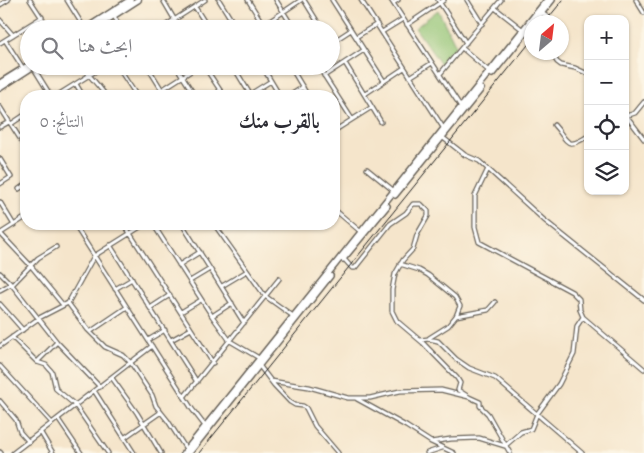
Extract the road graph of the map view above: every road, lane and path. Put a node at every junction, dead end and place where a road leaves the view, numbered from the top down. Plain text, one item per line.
1 (8, 0) edge
2 (30, 0) edge
3 (67, 0) edge
4 (130, 0) edge
5 (138, 0) edge
6 (163, 0) edge
7 (206, 0) edge
8 (219, 0) edge
9 (248, 0) edge
10 (276, 0) edge
11 (302, 0) edge
12 (332, 0) edge
13 (361, 0) edge
14 (398, 0) edge
15 (444, 0) edge
16 (466, 0) edge
17 (502, 0) edge
18 (547, 0) edge
19 (552, 0) edge
20 (636, 0) edge
21 (439, 1) edge
22 (392, 2) edge
23 (0, 5) edge
24 (195, 7) junction
25 (495, 8) junction
26 (283, 12) junction
27 (542, 12) junction
28 (644, 13) edge
29 (540, 15) edge
30 (546, 15) edge
31 (113, 16) junction
32 (42, 17) junction
33 (174, 19) joint
34 (403, 19) junction
35 (0, 20) edge
36 (37, 20) edge
37 (44, 20) edge
38 (79, 20) edge
39 (99, 20) edge
40 (107, 20) edge
41 (115, 20) edge
42 (203, 20) edge
43 (231, 20) edge
44 (261, 20) edge
45 (273, 20) edge
46 (288, 20) edge
47 (316, 20) edge
48 (377, 24) junction
49 (482, 24) junction
50 (407, 25) junction
51 (352, 30) junction
52 (523, 30) junction
53 (20, 31) edge
54 (382, 32) junction
55 (524, 34) edge
56 (13, 35) junction
57 (340, 37) edge
58 (356, 38) junction
59 (5, 40) junction
60 (0, 43) edge
61 (466, 43) junction
62 (462, 48) junction
63 (364, 50) junction
64 (556, 60) edge
65 (345, 62) junction
66 (20, 63) edge
67 (432, 63) junction
68 (340, 65) edge
69 (404, 68) junction
70 (20, 70) edge
71 (490, 72) junction
72 (584, 72) edge
73 (20, 74) edge
74 (440, 74) junction
75 (38, 75) edge
76 (123, 75) edge
77 (153, 75) edge
78 (210, 75) edge
79 (238, 75) edge
80 (267, 75) edge
81 (297, 75) edge
82 (89, 76) joint
83 (183, 76) joint
84 (324, 76) edge
85 (410, 77) junction
86 (271, 81) junction
87 (384, 81) junction
88 (0, 83) edge
89 (76, 84) junction
90 (0, 88) edge
91 (303, 88) joint
92 (47, 90) edge
93 (66, 90) edge
94 (80, 90) edge
95 (101, 90) edge
96 (133, 90) edge
97 (162, 90) joint
98 (191, 90) edge
99 (220, 90) edge
100 (246, 90) edge
101 (256, 90) edge
102 (276, 90) edge
103 (300, 90) edge
104 (333, 90) edge
105 (364, 94) junction
106 (340, 101) edge
107 (644, 102) edge
108 (0, 107) edge
109 (372, 107) junction
110 (461, 107) junction
111 (629, 115) edge
112 (20, 117) edge
113 (629, 119) edge
114 (352, 120) junction
115 (381, 122) dead end
116 (10, 123) junction
117 (554, 125) dead end
118 (0, 127) edge
119 (340, 127) edge
120 (444, 128) junction
121 (442, 137) junction
122 (584, 138) edge
123 (20, 139) edge
124 (644, 139) edge
125 (0, 158) edge
126 (367, 169) dead end
127 (488, 169) junction
128 (0, 184) edge
129 (394, 191) junction
130 (0, 202) edge
131 (340, 214) edge
132 (20, 221) edge
133 (14, 225) junction
134 (78, 230) edge
135 (128, 230) edge
136 (135, 230) edge
137 (157, 230) edge
138 (186, 230) edge
139 (218, 230) edge
140 (361, 232) junction
141 (130, 233) junction
142 (1, 235) edge
143 (110, 245) junction
144 (56, 246) dead end
145 (200, 252) junction
146 (94, 256) junction
147 (344, 259) junction
148 (400, 264) junction
149 (179, 265) junction
150 (31, 266) junction
151 (210, 269) junction
152 (247, 270) junction
153 (0, 273) edge
154 (132, 279) junction
155 (279, 279) dead end
156 (190, 281) junction
157 (11, 285) junction
158 (222, 286) junction
159 (116, 289) junction
160 (0, 290) edge
161 (170, 295) junction
162 (265, 296) junction
163 (201, 300) junction
164 (644, 300) edge
165 (495, 302) dead end
166 (68, 303) junction
167 (232, 303) junction
168 (0, 304) edge
169 (63, 305) junction
170 (127, 307) junction
171 (150, 308) junction
172 (181, 312) junction
173 (212, 316) junction
174 (293, 316) junction
175 (456, 316) junction
176 (583, 316) junction
177 (39, 318) junction
178 (244, 323) junction
179 (191, 329) junction
180 (23, 330) junction
181 (164, 330) junction
182 (90, 332) junction
183 (12, 337) junction
184 (429, 339) junction
185 (148, 340) junction
186 (171, 340) junction
187 (419, 340) junction
188 (230, 341) junction
189 (57, 342) junction
190 (1, 344) edge
191 (152, 346) junction
192 (37, 362) junction
193 (258, 362) junction
194 (131, 363) junction
195 (213, 363) junction
196 (0, 366) edge
197 (644, 369) edge
198 (112, 378) junction
199 (197, 382) junction
200 (271, 382) junction
201 (100, 387) junction
202 (95, 392) junction
203 (184, 397) junction
204 (470, 397) junction
205 (354, 398) junction
206 (0, 401) edge
207 (75, 405) junction
208 (161, 412) junction
209 (537, 414) junction
210 (58, 419) junction
211 (52, 423) junction
212 (144, 424) junction
213 (205, 426) junction
214 (41, 433) junction
215 (124, 438) junction
216 (29, 442) junction
217 (431, 442) junction
218 (505, 446) junction
219 (442, 448) junction
220 (19, 449) junction
221 (186, 452) edge
222 (13, 453) edge
223 (22, 453) edge
224 (53, 453) edge
225 (81, 453) edge
226 (108, 453) edge
227 (134, 453) edge
228 (161, 453) edge
229 (338, 453) edge
230 (426, 453) edge
231 (454, 453) edge
232 (510, 453) edge
233 (582, 453) edge

1 - 23 street
2 - 32 street
3 - 38 street
4 - 39 main road
5 - 31 main road
6 - 33 street
7 - 24 street
8 - 43 street
9 - 44 street
10 - 26 street
11 - 26 street
11 - 47 street
12 - 51 street
13 - 48 street
14 - 22 street
15 - 21 street
16 - 49 street
17 - 25 street
18 - 52 main road
19 - 27 main road
20 - 28 street
21 - 50 street
21 - 61 street
22 - 34 street
24 - 33 street
24 - 42 street
25 - 49 street
25 - 52 street
26 - 45 street
26 - 46 street
27 - 29 main road
27 - 30 street
31 - 40 main road
31 - 41 street
32 - 36 street
32 - 37 street
34 - 50 street
34 - 54 street
35 - 56 street
48 - 54 street
48 - 58 street
49 - 61 street
50 - 67 street
51 - 57 street
51 - 58 street
52 - 71 main road
53 - 56 street
54 - 69 street
55 - 121 main road
56 - 59 street
58 - 63 street
59 - 60 street
59 - 66 street
61 - 62 street
62 - 71 street
62 - 74 street
63 - 65 street
63 - 87 street
64 - 72 street
65 - 68 street
65 - 105 street
67 - 74 street
67 - 85 street
69 - 85 street
69 - 87 street
70 - 88 main road
71 - 110 main road
73 - 90 main road
74 - 110 street
75 - 92 street
76 - 96 street
77 - 97 street
78 - 99 street
79 - 100 street
80 - 86 street
81 - 91 street
82 - 89 street
82 - 95 street
83 - 97 street
83 - 98 street
84 - 104 street
85 - 120 street
86 - 101 street
86 - 102 street
87 - 105 street
89 - 93 street
89 - 94 street
91 - 103 street
105 - 109 street
106 - 114 street
107 - 111 street
108 - 116 street
109 - 114 street
109 - 115 street
110 - 120 main road
112 - 116 street
113 - 124 street
114 - 119 street
116 - 118 street
116 - 123 street
117 - 122 street
120 - 129 main road
121 - 127 street
121 - 147 main road
125 - 128 street
126 - 129 street
127 - 164 street
127 - 176 street
129 - 140 main road
130 - 133 street
131 - 140 street
132 - 133 street
133 - 142 street
134 - 146 street
135 - 141 street
136 - 141 street
137 - 149 street
138 - 145 street
139 - 152 street
140 - 174 main road
141 - 143 street
141 - 161 street
142 - 150 street
143 - 146 street
143 - 154 street
144 - 150 street
145 - 149 street
145 - 151 street
146 - 159 street
146 - 166 street
147 - 148 street
147 - 193 main road
148 - 175 street
148 - 187 street
149 - 156 street
150 - 157 street
150 - 169 street
151 - 156 street
151 - 158 street
152 - 158 street
152 - 162 street
153 - 157 street
154 - 159 street
154 - 171 street
155 - 162 street
156 - 163 street
157 - 160 street
157 - 177 street
158 - 167 street
159 - 170 street
161 - 171 street
161 - 172 street
162 - 174 street
162 - 178 street
163 - 172 street
163 - 173 street
165 - 175 street
166 - 169 street
166 - 182 street
167 - 173 street
167 - 178 street
168 - 180 street
169 - 177 street
170 - 182 street
170 - 185 street
171 - 181 street
172 - 179 street
173 - 188 street
174 - 193 main road
175 - 184 street
176 - 197 street
176 - 209 street
177 - 180 street
177 - 189 street
178 - 188 street
179 - 186 street
179 - 195 street
180 - 183 street
181 - 185 street
181 - 186 street
182 - 194 street
183 - 190 street
183 - 192 street
184 - 187 street
184 - 209 street
185 - 191 street
186 - 199 street
187 - 204 street
188 - 193 street
188 - 195 street
189 - 192 street
189 - 201 street
191 - 194 street
191 - 203 street
192 - 207 street
193 - 200 street
193 - 213 main road
193 - 221 main road
194 - 198 street
194 - 208 street
195 - 199 street
196 - 211 street
198 - 201 street
198 - 212 street
199 - 203 street
200 - 205 street
200 - 229 street
201 - 202 street
202 - 207 street
202 - 215 street
203 - 213 street
204 - 205 street
204 - 218 street
205 - 217 street
206 - 216 street
207 - 210 street
207 - 226 street
208 - 212 street
208 - 221 street
209 - 218 street
209 - 233 street
210 - 211 street
210 - 225 street
211 - 214 street
212 - 215 street
212 - 228 street
213 - 221 main road
214 - 216 street
214 - 224 street
215 - 227 street
216 - 220 street
217 - 218 street
217 - 219 street
218 - 232 street
219 - 230 street
219 - 231 street
220 - 222 street
220 - 223 street

